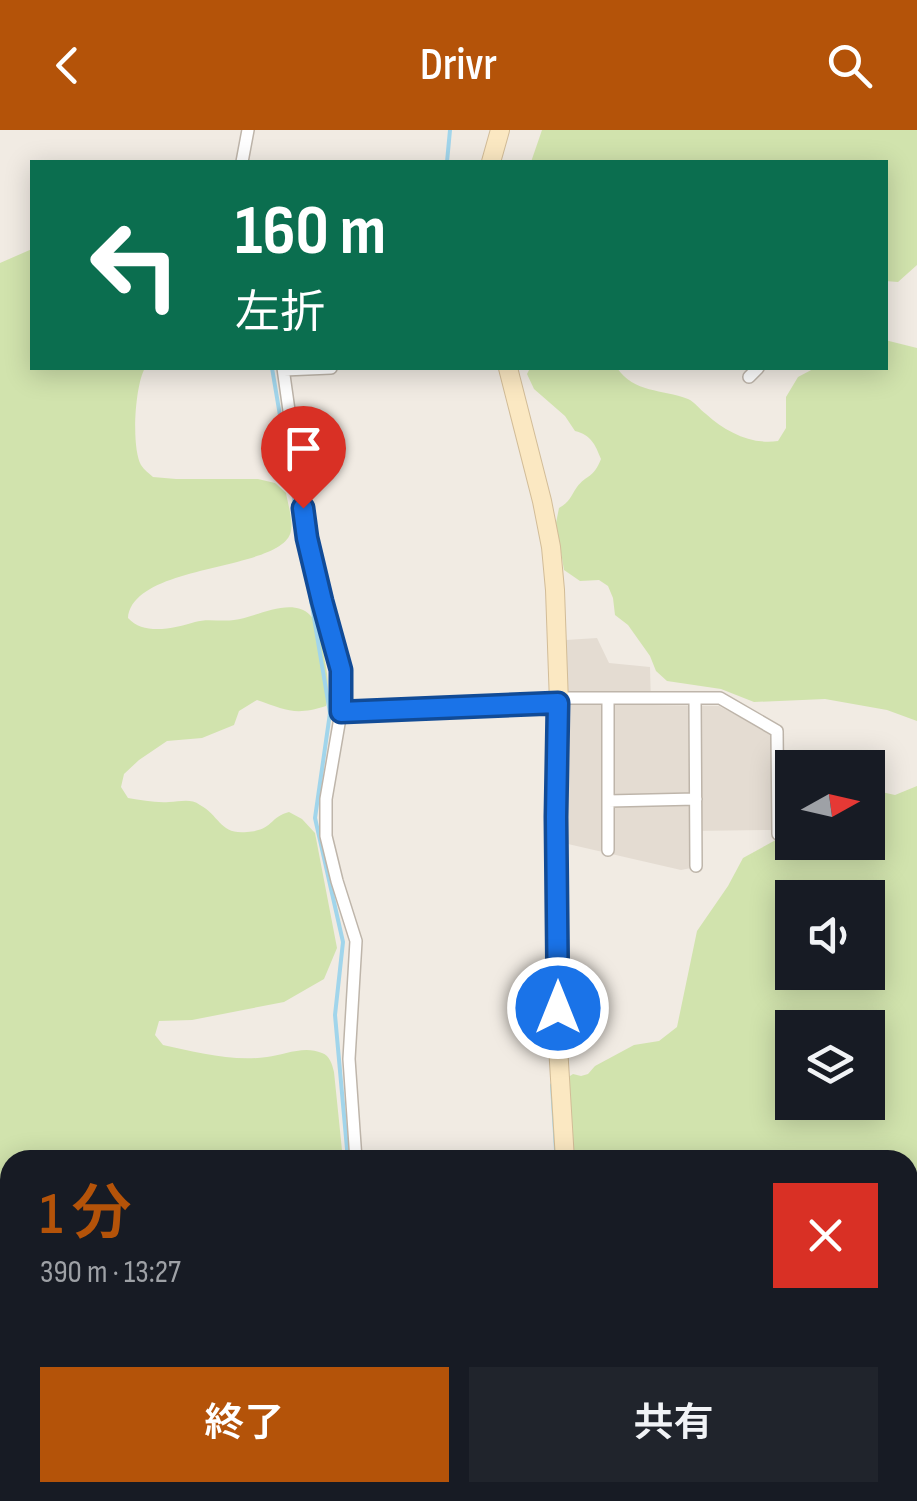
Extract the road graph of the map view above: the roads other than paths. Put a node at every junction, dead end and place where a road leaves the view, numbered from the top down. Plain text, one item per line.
1 (248, 130) edge
2 (500, 130) edge
3 (242, 160) edge
4 (492, 160) edge
5 (284, 370) edge
6 (509, 370) edge
7 (608, 698) junction
8 (694, 698) junction
9 (558, 700) junction
10 (341, 712) junction
11 (777, 750) edge
12 (696, 798) junction
13 (608, 801) junction
14 (608, 850) dead end
15 (696, 866) dead end
16 (355, 1150) edge
17 (563, 1150) edge

1 - 3 street
2 - 4 main road
5 - 10 street
6 - 9 main road
7 - 8 street
7 - 9 street
7 - 13 street
8 - 11 street
8 - 12 street
9 - 10 street
9 - 17 main road
10 - 16 street
12 - 13 street
12 - 15 street
13 - 14 street

